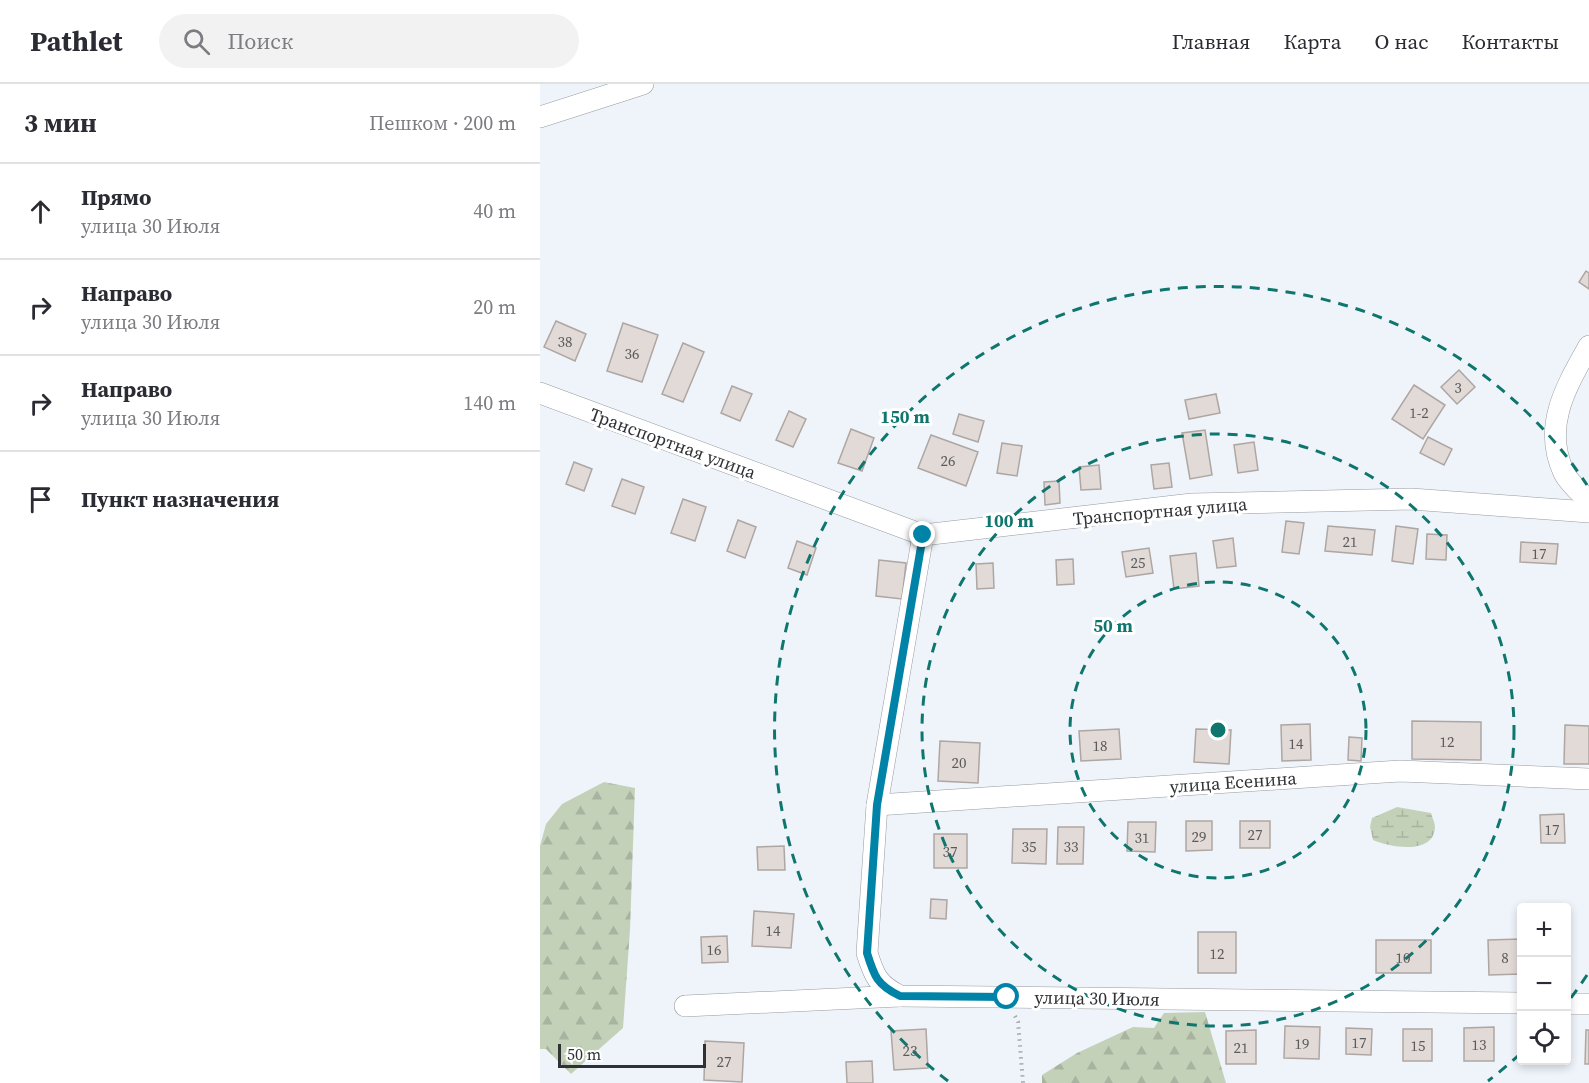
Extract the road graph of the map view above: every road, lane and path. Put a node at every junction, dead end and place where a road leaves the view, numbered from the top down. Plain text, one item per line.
1 (643, 84) edge
2 (540, 117) edge
3 (1589, 346) edge
4 (540, 393) edge
5 (1589, 501) edge
6 (1589, 512) edge
7 (923, 535) junction
8 (1589, 779) edge
9 (877, 805) junction
10 (900, 996) junction
11 (1007, 997) junction
12 (1517, 1004) edge
13 (1571, 1004) edge
14 (1589, 1004) edge
15 (685, 1006) dead end
16 (1023, 1083) edge

1 - 2 street
3 - 5 street
4 - 7 street, Транспортная улица
6 - 7 street, Транспортная улица
7 - 9 street
8 - 9 street, улица Есенина
9 - 10 street
10 - 11 street, улица 30 Июля
10 - 15 street, улица 30 Июля
11 - 12 street, улица 30 Июля
11 - 16 path
13 - 14 street

